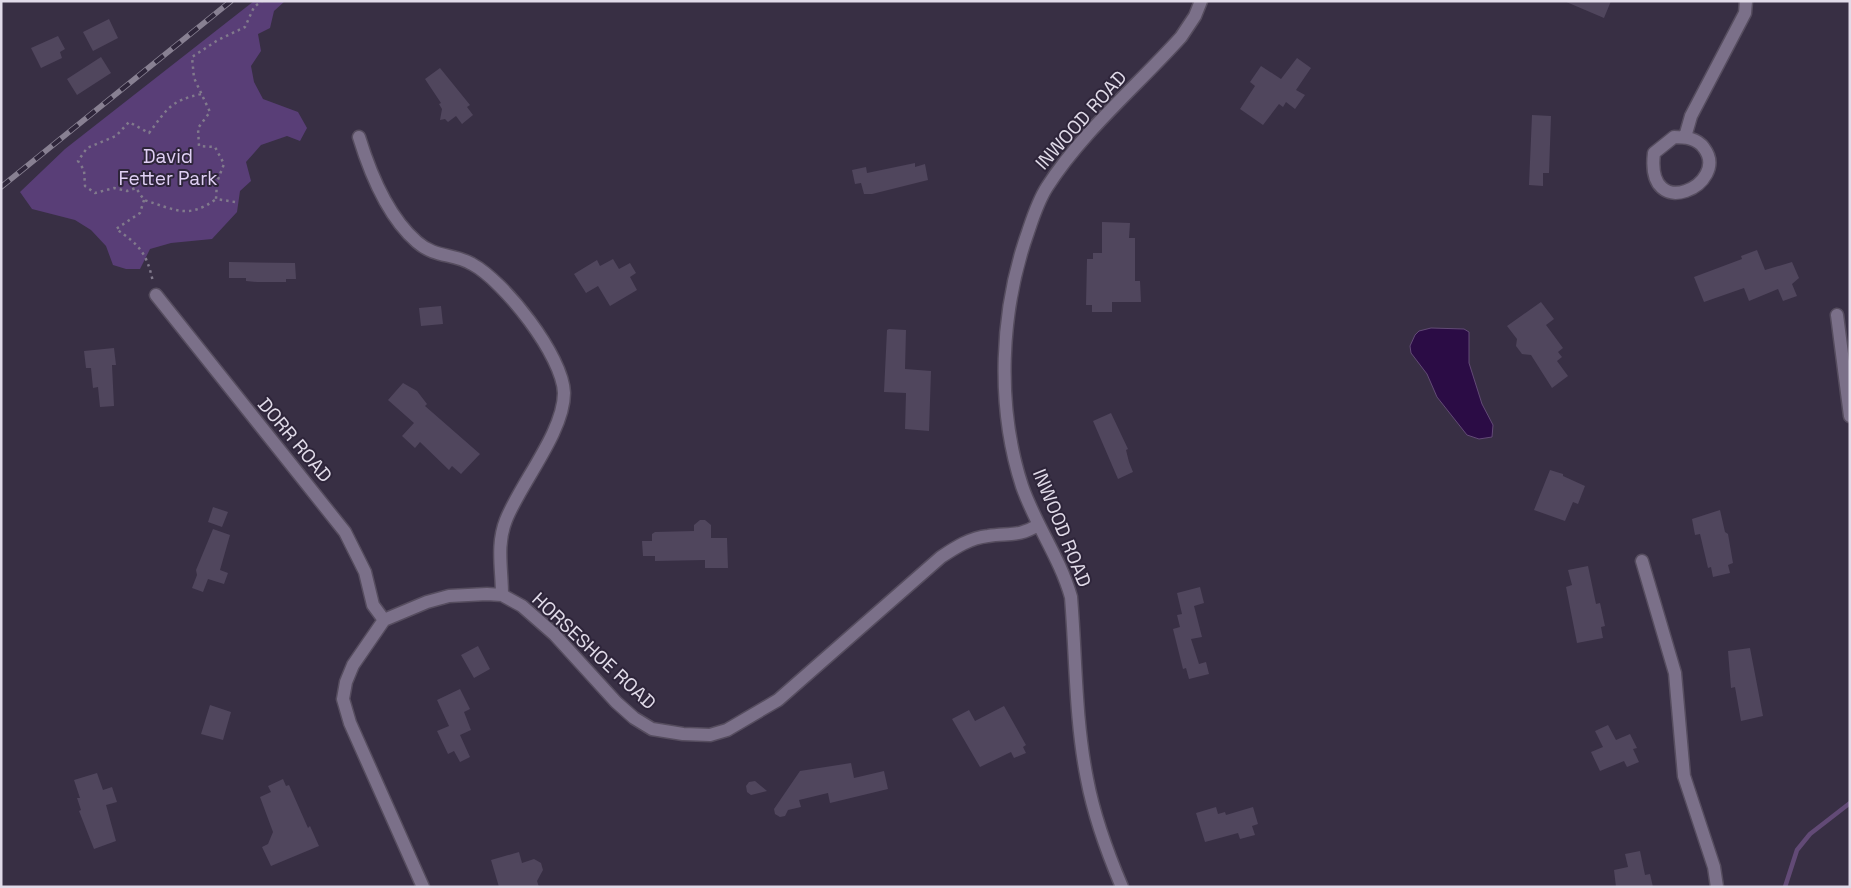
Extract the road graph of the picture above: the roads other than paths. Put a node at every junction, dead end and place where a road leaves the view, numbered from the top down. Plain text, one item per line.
1 (1201, 1) edge
2 (1746, 1) edge
3 (359, 137) dead end
4 (1685, 137) junction
5 (156, 295) road end
6 (1837, 315) dead end
7 (1850, 416) edge
8 (1038, 525) junction
9 (1642, 561) dead end
10 (502, 595) junction
11 (384, 620) junction
12 (423, 887) edge
13 (1122, 887) edge
14 (1717, 887) edge

1 - 8 street, INWOOD ROAD
2 - 4 street
3 - 10 street
4 - 4 street
5 - 11 street, DORR ROAD
6 - 7 street
8 - 10 street, HORSESHOE ROAD
8 - 13 street, INWOOD ROAD
9 - 14 street
10 - 11 street, HORSESHOE ROAD
11 - 12 street

